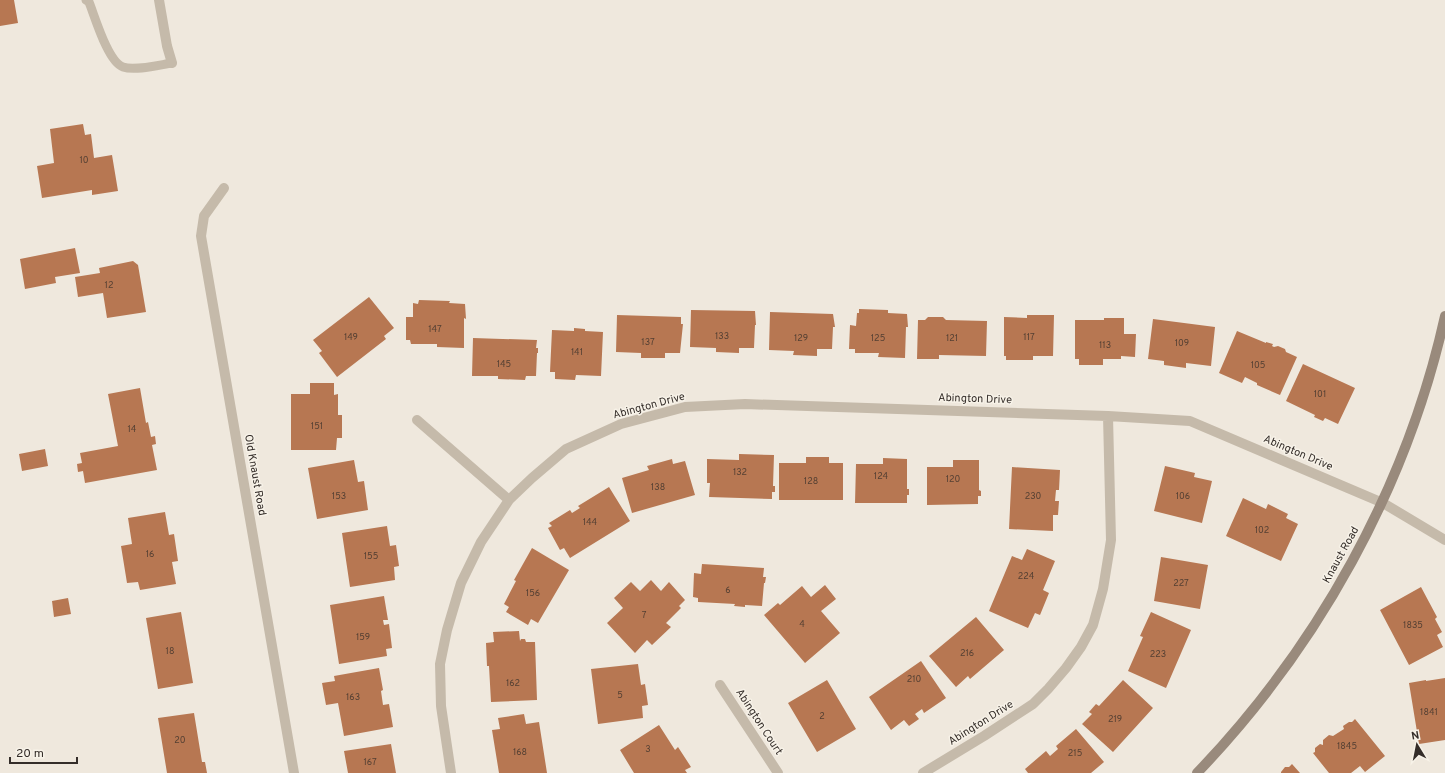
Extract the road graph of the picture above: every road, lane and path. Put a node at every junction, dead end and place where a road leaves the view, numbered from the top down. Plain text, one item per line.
1 (159, 0) edge
2 (88, 1) edge
3 (172, 63) joint
4 (224, 188) dead end
5 (1445, 316) edge
6 (1108, 416) junction
7 (418, 420) dead end
8 (509, 500) junction
9 (1382, 503) junction
10 (1445, 540) edge
11 (720, 685) dead end
12 (294, 773) edge
13 (451, 773) edge
14 (778, 773) edge
15 (923, 773) edge
16 (1197, 773) edge

1 - 3 street
2 - 3 lane
4 - 12 street, Old Knaust Road
5 - 9 main road, Knaust Road
6 - 8 street, Abington Drive
6 - 9 street, Abington Drive
6 - 15 street, Abington Drive
7 - 8 street
8 - 13 street, Abington Drive
9 - 10 street, Abington Drive
9 - 16 main road, Knaust Road
11 - 14 street, Abington Court

